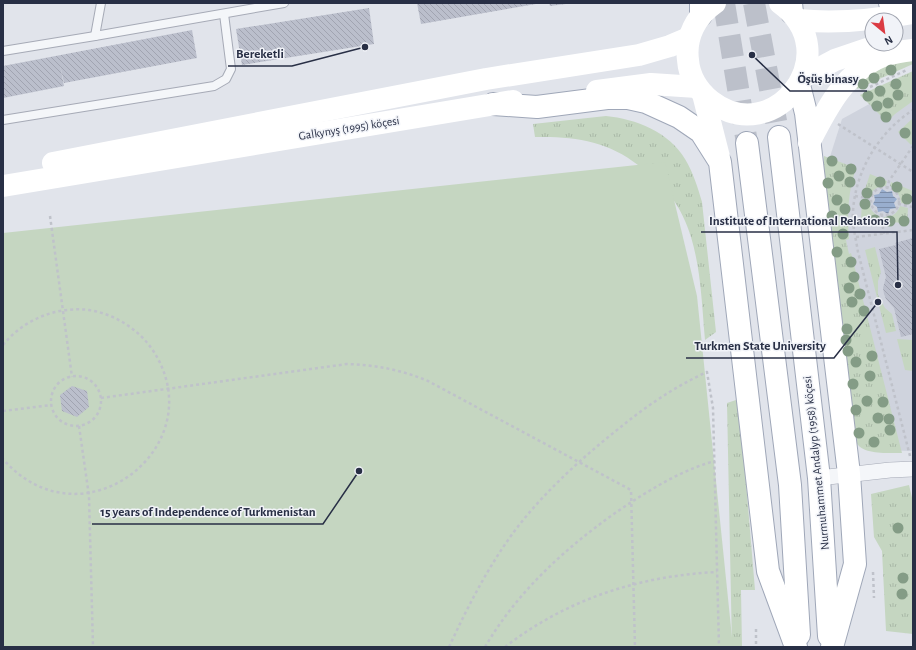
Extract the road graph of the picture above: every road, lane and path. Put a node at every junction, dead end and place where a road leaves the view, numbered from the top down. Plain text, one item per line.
1 (101, 3) edge
2 (284, 3) edge
3 (890, 3) edge
4 (897, 3) edge
5 (706, 7) edge
6 (790, 10) edge
7 (913, 13) edge
8 (224, 14) junction
9 (95, 36) junction
10 (689, 38) junction
11 (864, 50) edge
12 (913, 50) edge
13 (3, 51) edge
14 (913, 68) edge
15 (801, 81) junction
16 (865, 89) dead end
17 (700, 91) junction
18 (493, 104) junction
19 (913, 110) edge
20 (839, 118) dead end
21 (3, 120) edge
22 (836, 122) junction
23 (834, 127) dead end
24 (779, 137) tunnel mouth
25 (747, 143) tunnel mouth
26 (809, 143) junction
27 (913, 146) edge
28 (875, 147) junction
29 (720, 162) junction
30 (901, 164) junction
31 (3, 172) edge
32 (913, 172) edge
33 (3, 186) edge
34 (887, 188) junction
35 (855, 196) junction
36 (872, 199) junction
37 (898, 204) junction
38 (913, 207) edge
39 (882, 214) junction
40 (50, 216) dead end
41 (913, 230) edge
42 (884, 234) junction
43 (856, 237) junction
44 (63, 310) junction
45 (3, 345) edge
46 (72, 376) junction
47 (167, 388) junction
48 (101, 398) junction
49 (51, 404) junction
50 (3, 411) edge
51 (79, 426) junction
52 (909, 454) dead end
53 (3, 459) edge
54 (714, 461) junction
55 (578, 463) junction
56 (913, 469) edge
57 (849, 474) junction
58 (820, 478) junction
59 (89, 493) junction
60 (632, 502) junction
61 (873, 571) dead end
62 (717, 572) junction
63 (634, 584) junction
64 (874, 598) dead end
65 (756, 629) dead end
66 (93, 647) edge
67 (449, 647) edge
68 (485, 647) edge
69 (505, 647) edge
70 (635, 647) edge
71 (719, 647) edge
72 (756, 647) edge
73 (798, 647) edge
74 (831, 647) edge

1 - 9 lane
2 - 8 lane
3 - 4 main road
5 - 10 main road
6 - 7 main road
6 - 15 main road
8 - 9 lane
8 - 21 lane
9 - 13 lane
10 - 17 main road
10 - 31 main road, Galkynyş (1995) köçesi
11 - 15 main road
12 - 26 main road
14 - 16 path
15 - 17 main road
15 - 26 main road
17 - 18 main road, Galkynyş (1995) köçesi
17 - 29 main road
18 - 29 main road
18 - 33 main road, Galkynyş (1995) köçesi
19 - 28 path
20 - 22 path
22 - 23 path
22 - 28 path
24 - 58 main road, Nurmuhammet Andalyp (1958) köçesi
25 - 73 main road
26 - 57 main road
27 - 30 path
28 - 30 path
28 - 35 path
29 - 73 main road
30 - 32 path
30 - 34 path
34 - 36 path
34 - 37 path
35 - 36 path
35 - 43 path
36 - 39 path
37 - 38 path
37 - 39 path
39 - 42 path
40 - 44 path
41 - 42 path
42 - 43 path
43 - 52 path
44 - 45 path
44 - 46 path
44 - 47 path
46 - 48 path
46 - 49 path
47 - 48 path
47 - 55 path
47 - 59 path
48 - 51 path
49 - 50 path
49 - 51 path
51 - 59 path
53 - 59 path
54 - 55 path
54 - 60 path
54 - 62 path
55 - 60 path
55 - 67 path
56 - 57 street
57 - 58 street
57 - 74 main road
58 - 74 main road, Nurmuhammet Andalyp (1958) köçesi
59 - 66 path
60 - 63 path
60 - 68 path
61 - 64 path
62 - 63 path
62 - 71 path
63 - 69 path
63 - 70 path
65 - 72 path

